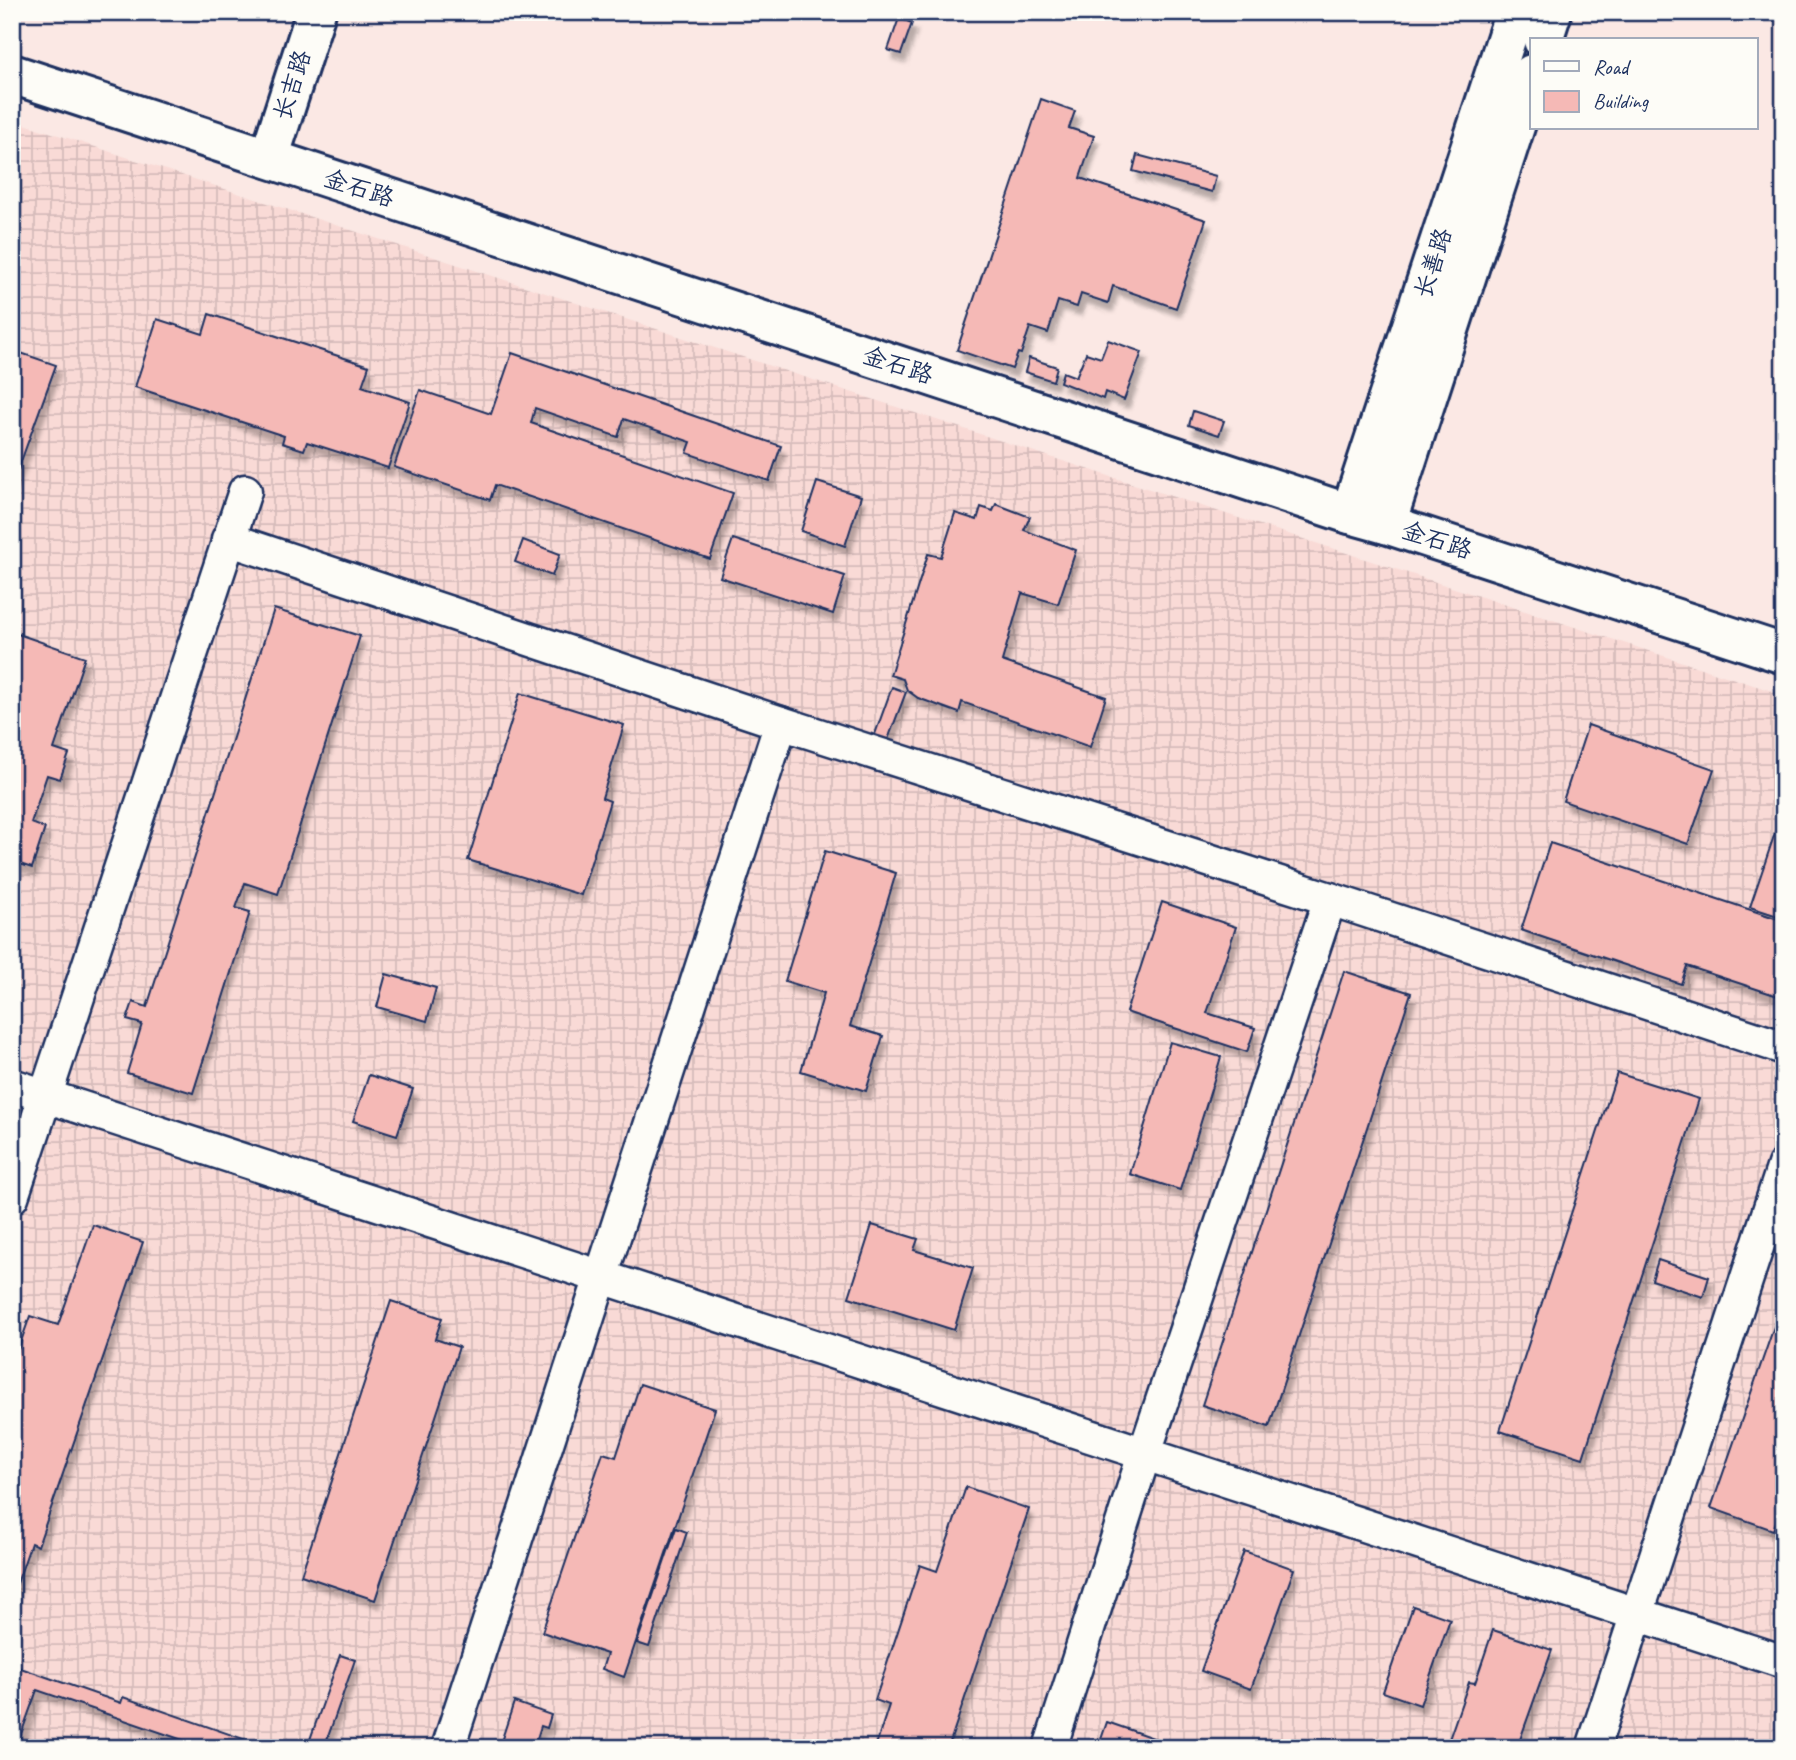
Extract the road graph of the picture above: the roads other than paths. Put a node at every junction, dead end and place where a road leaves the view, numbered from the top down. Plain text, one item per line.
1 (316, 12) edge
2 (1515, 12) edge
3 (1552, 12) edge
4 (1544, 38) edge
5 (12, 74) edge
6 (1530, 79) edge
7 (269, 158) junction
8 (245, 491) dead end
9 (1368, 519) junction
10 (228, 539) junction
11 (1784, 654) edge
12 (781, 723) junction
13 (1330, 899) junction
14 (1784, 1048) edge
15 (12, 1085) edge
16 (45, 1095) junction
17 (1784, 1165) edge
18 (12, 1198) edge
19 (601, 1276) junction
20 (1144, 1454) junction
21 (1637, 1614) junction
22 (1784, 1662) edge
23 (448, 1748) edge
24 (1050, 1748) edge
25 (1593, 1748) edge

1 - 7 street, 长吉路
2 - 9 street, 长善路
3 - 4 street
5 - 7 street, 金石路
6 - 9 street, 长善路
7 - 9 street, 金石路
8 - 10 street
9 - 11 street, 金石路
10 - 12 street
10 - 16 street
12 - 13 street
12 - 19 street
13 - 14 street
13 - 20 street
15 - 16 street
16 - 18 street
16 - 19 street
17 - 21 street
19 - 20 street
19 - 23 street
20 - 21 street
20 - 24 street
21 - 22 street
21 - 25 street

